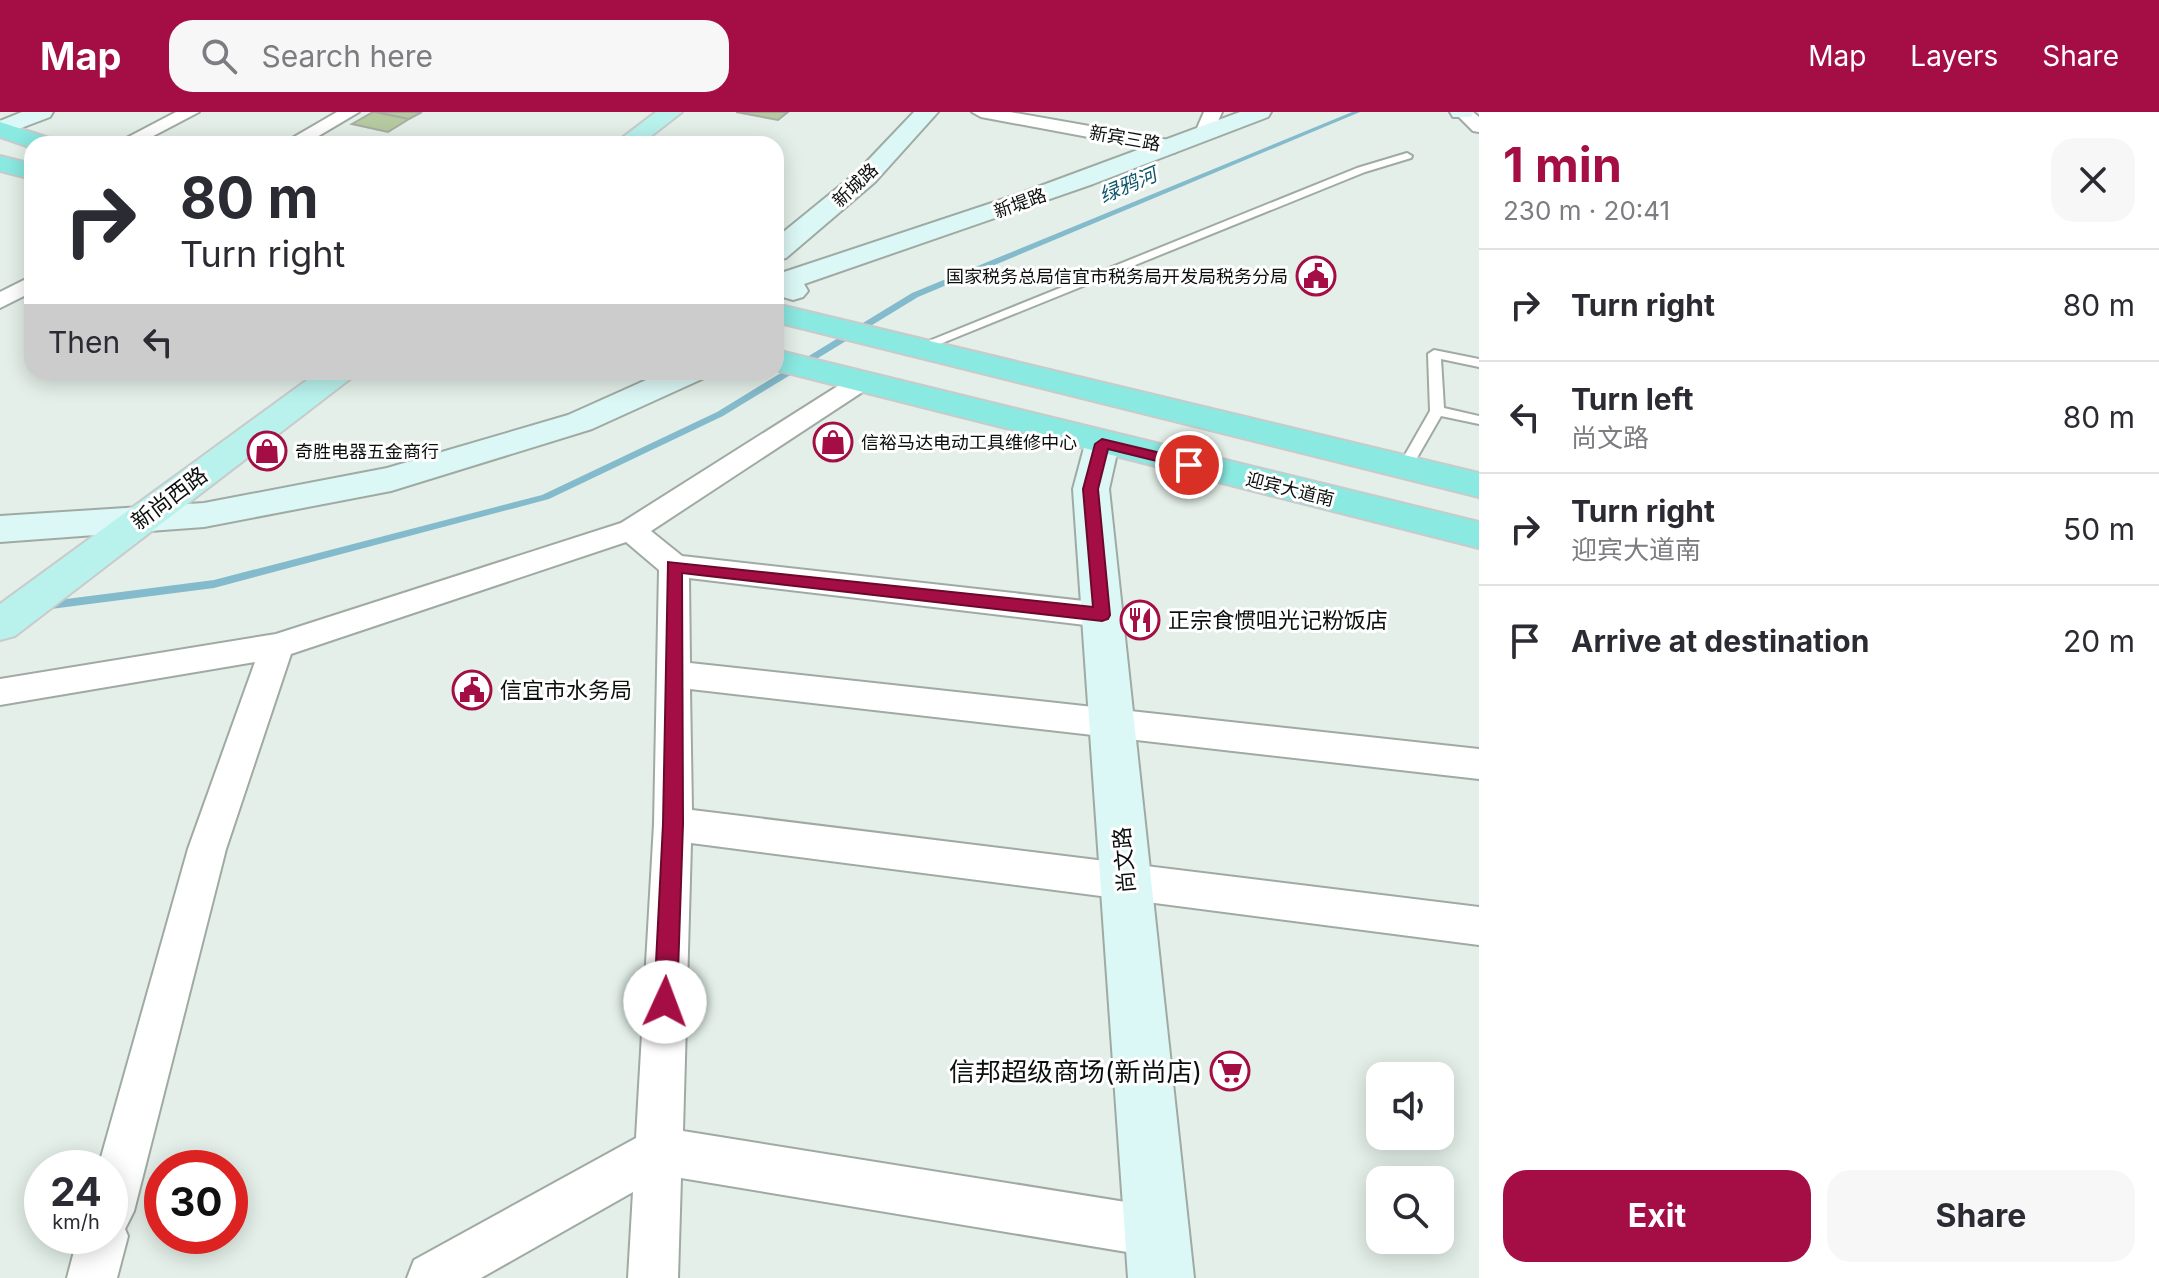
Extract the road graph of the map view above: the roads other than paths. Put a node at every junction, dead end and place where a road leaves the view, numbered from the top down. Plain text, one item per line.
1 (42, 112) edge
2 (190, 112) edge
3 (350, 112) edge
4 (657, 112) edge
5 (671, 112) edge
6 (927, 112) edge
7 (981, 112) edge
8 (1260, 112) edge
9 (1462, 112) edge
10 (1213, 119) edge
11 (1070, 120) edge
12 (1479, 127) edge
13 (1, 129) edge
14 (140, 136) edge
15 (306, 136) edge
16 (623, 136) edge
17 (637, 136) edge
18 (24, 137) edge
19 (1162, 145) junction
20 (1407, 156) dead end
21 (0, 163) edge
22 (24, 170) edge
23 (784, 245) edge
24 (784, 263) edge
25 (24, 288) edge
26 (0, 301) edge
27 (791, 302) edge
28 (907, 347) junction
29 (784, 362) edge
30 (1479, 363) edge
31 (290, 380) edge
32 (328, 380) edge
33 (673, 380) edge
34 (856, 381) junction
35 (1437, 411) junction
36 (1479, 420) edge
37 (1102, 444) junction
38 (1405, 467) junction
39 (1479, 485) edge
40 (141, 519) junction
41 (0, 529) edge
42 (631, 530) junction
43 (1479, 535) edge
44 (87, 538) junction
45 (674, 566) junction
46 (0, 590) edge
47 (1102, 615) junction
48 (0, 625) edge
49 (277, 646) junction
50 (673, 674) junction
51 (0, 692) edge
52 (1112, 725) junction
53 (1479, 764) edge
54 (673, 824) junction
55 (1126, 881) junction
56 (1479, 926) edge
57 (126, 1150) edge
58 (659, 1151) junction
59 (98, 1254) edge
60 (1162, 1266) edge
61 (92, 1278) edge
62 (432, 1278) edge
63 (653, 1278) edge

1 - 13 main road
2 - 14 street
3 - 15 street
4 - 16 main road
5 - 17 main road
6 - 23 main road, 新城路
7 - 11 street, 新宾三路
8 - 10 main road, 新堤路
9 - 12 street
10 - 19 main road, 新堤路
11 - 19 street, 新宾三路
13 - 18 highway
19 - 24 main road, 新堤路
19 - 27 main road, 新堤路
20 - 28 lane
21 - 22 highway
25 - 26 street
27 - 28 highway
28 - 38 highway
29 - 34 highway, 迎宾大道南
30 - 35 lane
31 - 44 main road, 新尚西路
32 - 40 main road, 新尚西路
33 - 40 main road
34 - 37 highway, 迎宾大道南
34 - 42 street
35 - 36 lane
35 - 38 lane
37 - 43 highway, 迎宾大道南
37 - 47 main road, 尚文路
38 - 39 highway
40 - 44 main road
41 - 44 main road
42 - 45 street
42 - 49 street
44 - 46 main road, 新尚西路
44 - 48 main road, 新尚西路
45 - 47 street
45 - 50 street
47 - 52 main road, 尚文路
49 - 51 street
49 - 57 street
50 - 52 street
50 - 54 street
52 - 53 street
52 - 55 main road, 尚文路
54 - 55 street
54 - 58 street
55 - 56 street
55 - 60 main road, 尚文路
58 - 60 street
58 - 62 street
58 - 63 street
59 - 61 street

